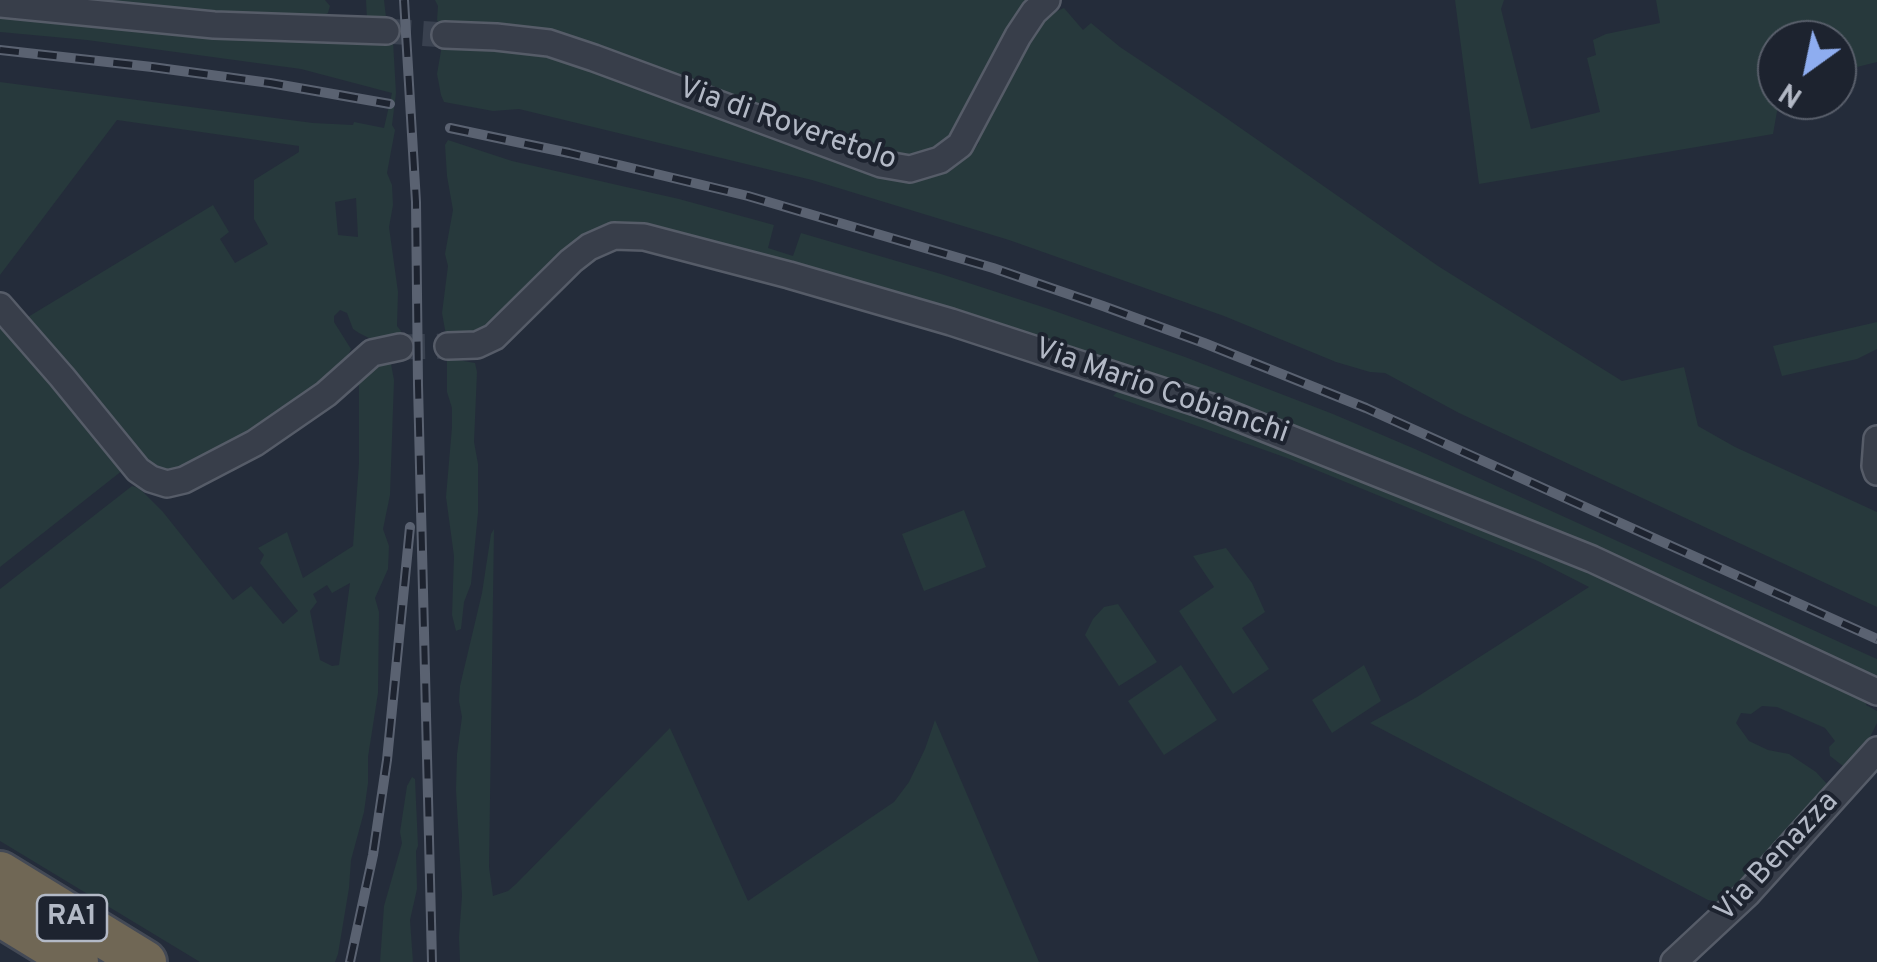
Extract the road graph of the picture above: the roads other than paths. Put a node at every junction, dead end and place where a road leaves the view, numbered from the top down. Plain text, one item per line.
1 (1047, 0) edge
2 (0, 4) edge
3 (386, 31) tunnel mouth
4 (445, 35) tunnel mouth
5 (0, 306) edge
6 (448, 346) tunnel mouth
7 (400, 347) tunnel mouth
8 (1877, 439) edge
9 (1877, 472) edge
10 (1877, 692) edge
11 (1877, 750) edge
12 (0, 874) edge
13 (0, 915) edge
14 (77, 962) edge
15 (146, 962) edge
16 (1674, 962) edge

1 - 4 street, Via di Roveretolo
2 - 3 street
5 - 7 street
6 - 10 street, Via Mario Cobianchi
8 - 9 street
11 - 16 street, Via Benazza
12 - 15 highway, RA1
13 - 14 highway

